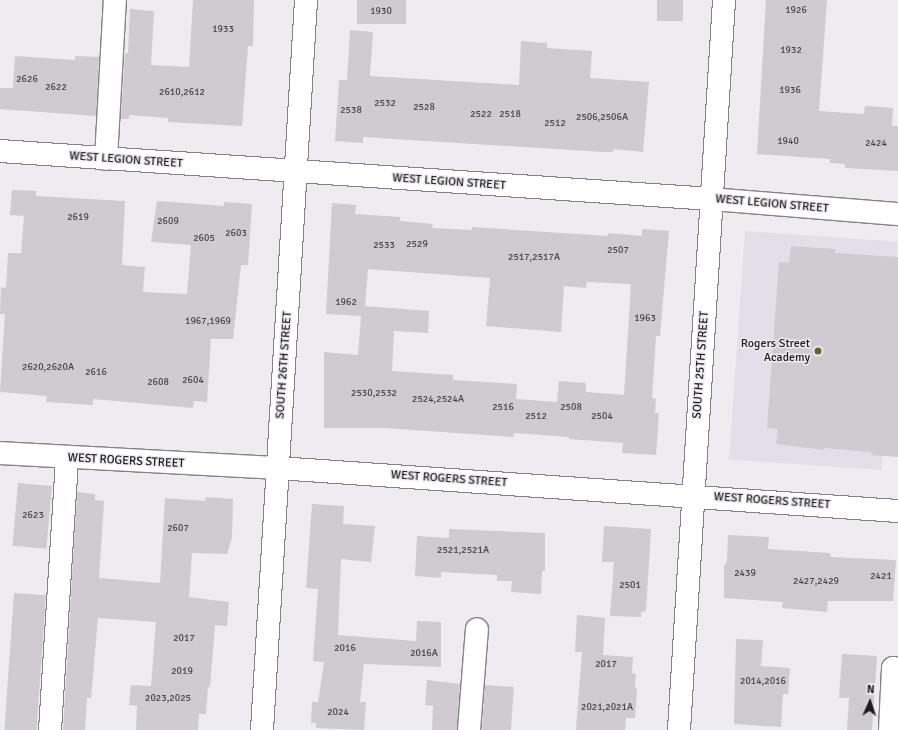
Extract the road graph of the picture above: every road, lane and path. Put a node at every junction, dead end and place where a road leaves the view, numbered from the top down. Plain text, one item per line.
1 (115, 0) edge
2 (306, 0) edge
3 (724, 0) edge
4 (0, 151) edge
5 (106, 159) junction
6 (296, 172) junction
7 (711, 199) junction
8 (898, 214) edge
9 (0, 453) edge
10 (67, 458) junction
11 (278, 468) junction
12 (692, 495) junction
13 (898, 511) edge
14 (477, 629) dead end
15 (898, 669) edge
16 (50, 730) edge
17 (262, 730) edge
18 (469, 730) edge
19 (679, 730) edge
20 (890, 730) edge

1 - 5 street
2 - 6 street, SOUTH 26TH STREET
3 - 7 street, SOUTH 25TH STREET
4 - 5 street, WEST LEGION STREET
5 - 6 street, WEST LEGION STREET
6 - 7 street, WEST LEGION STREET
6 - 11 street, SOUTH 26TH STREET
7 - 8 street, WEST LEGION STREET
7 - 12 street, SOUTH 25TH STREET
9 - 10 street, WEST ROGERS STREET
10 - 11 street, WEST ROGERS STREET
10 - 16 street
11 - 12 street, WEST ROGERS STREET
11 - 17 street, SOUTH 26TH STREET
12 - 13 street, WEST ROGERS STREET
12 - 19 street, SOUTH 25TH STREET
14 - 18 street
15 - 20 street

